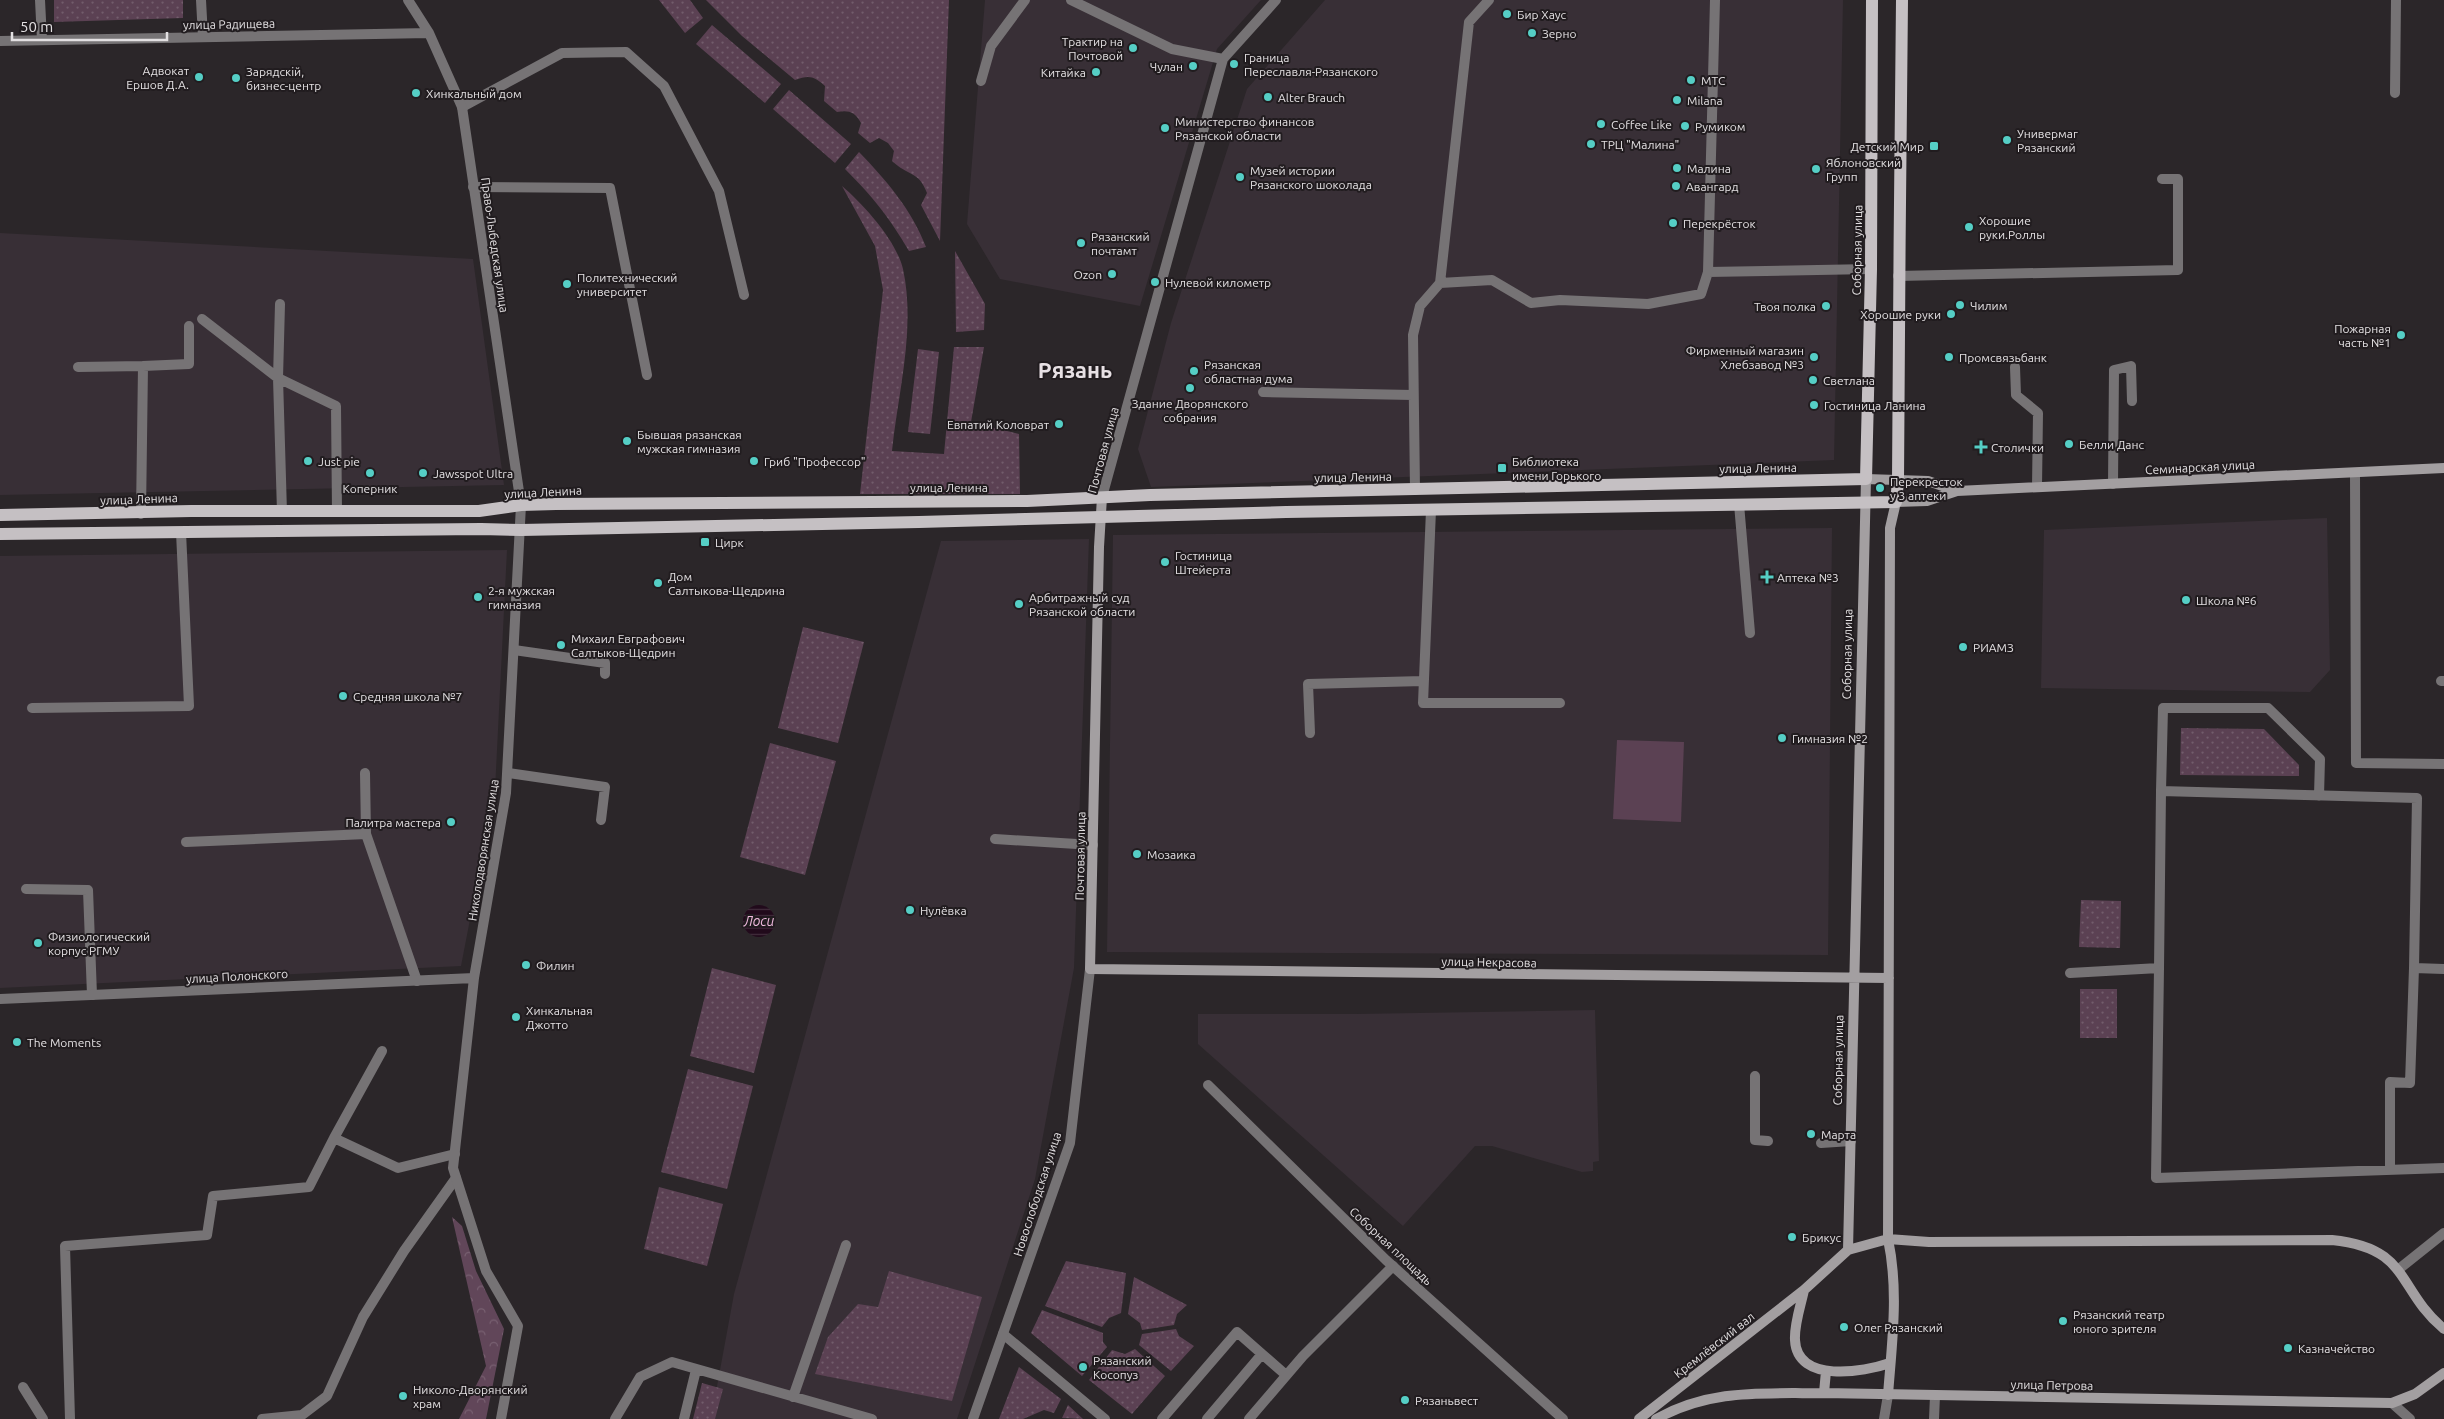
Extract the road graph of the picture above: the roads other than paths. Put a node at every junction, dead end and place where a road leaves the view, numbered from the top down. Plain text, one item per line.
1 (40, 0) edge
2 (201, 0) edge
3 (408, 0) edge
4 (1025, 0) edge
5 (1071, 0) edge
6 (1276, 0) edge
7 (1489, 0) edge
8 (1715, 0) edge
9 (1872, 0) edge
10 (1902, 0) edge
11 (2396, 0) edge
12 (429, 33) junction
13 (203, 37) junction
14 (42, 40) junction
15 (0, 41) edge
16 (1223, 59) junction
17 (981, 81) dead end
18 (2395, 93) dead end
19 (462, 107) junction
20 (2162, 179) dead end
21 (474, 187) junction
22 (1871, 269) junction
23 (1708, 272) junction
24 (1898, 276) junction
25 (1440, 283) junction
26 (744, 295) dead end
27 (280, 304) dead end
28 (202, 319) dead end
29 (189, 326) dead end
30 (142, 366) junction
31 (78, 367) dead end
32 (2014, 367) dead end
33 (647, 375) dead end
34 (278, 378) junction
35 (1264, 392) dead end
36 (1413, 395) junction
37 (2132, 401) dead end
38 (2444, 468) edge
39 (2355, 472) junction
40 (1866, 479) junction
41 (1898, 481) junction
42 (2113, 484) junction
43 (2037, 487) junction
44 (1415, 490) junction
45 (1957, 491) junction
46 (1102, 497) junction
47 (1865, 502) junction
48 (1896, 502) junction
49 (1739, 504) junction
50 (521, 505) junction
51 (1431, 510) junction
52 (282, 512) junction
53 (337, 512) junction
54 (140, 514) junction
55 (0, 515) edge
56 (1102, 517) junction
57 (521, 530) junction
58 (181, 532) junction
59 (0, 534) edge
60 (1750, 633) dead end
61 (514, 650) junction
62 (605, 674) dead end
63 (1422, 681) junction
64 (1560, 703) dead end
65 (32, 708) dead end
66 (1310, 732) dead end
67 (2444, 764) edge
68 (365, 773) dead end
69 (508, 773) junction
70 (2162, 791) junction
71 (2319, 796) junction
72 (601, 820) dead end
73 (366, 834) junction
74 (995, 839) dead end
75 (186, 842) dead end
76 (1093, 845) junction
77 (26, 889) dead end
78 (2159, 968) junction
79 (2414, 968) junction
80 (2444, 968) edge
81 (1090, 969) junction
82 (2070, 973) dead end
83 (474, 978) junction
84 (1889, 978) junction
85 (1853, 979) junction
86 (418, 981) junction
87 (92, 995) junction
88 (0, 999) edge
89 (382, 1052) dead end
90 (1755, 1076) dead end
91 (1208, 1086) dead end
92 (334, 1138) junction
93 (1768, 1140) dead end
94 (1851, 1141) junction
95 (1821, 1143) dead end
96 (455, 1154) junction
97 (2444, 1168) edge
98 (2390, 1169) junction
99 (455, 1173) junction
100 (2444, 1233) edge
101 (1888, 1239) junction
102 (846, 1245) dead end
103 (1848, 1250) junction
104 (1393, 1266) junction
105 (2399, 1269) junction
106 (1804, 1290) junction
107 (2444, 1329) edge
108 (1002, 1334) junction
109 (1262, 1354) junction
110 (1890, 1363) junction
111 (696, 1370) junction
112 (1826, 1371) junction
113 (2444, 1373) edge
114 (1286, 1375) junction
115 (23, 1387) dead end
116 (1824, 1393) junction
117 (1888, 1395) junction
118 (1935, 1396) junction
119 (793, 1397) junction
120 (2392, 1403) junction
121 (43, 1419) edge
122 (70, 1419) edge
123 (262, 1419) edge
124 (501, 1419) edge
125 (615, 1419) edge
126 (684, 1419) edge
127 (872, 1419) edge
128 (973, 1419) edge
129 (1105, 1419) edge
130 (1162, 1419) edge
131 (1207, 1419) edge
132 (1249, 1419) edge
133 (1563, 1419) edge
134 (1639, 1419) edge
135 (1656, 1419) edge
136 (1884, 1419) edge
137 (1934, 1419) edge
138 (2410, 1419) edge

1 - 14 street
2 - 13 street
3 - 12 street, Право-Лыбедская улица
4 - 17 street
5 - 16 street
6 - 16 street, Почтовая улица
7 - 25 street
8 - 23 street
9 - 22 main road, Соборная улица
10 - 24 main road
11 - 18 street
12 - 13 street, улица Радищева
12 - 19 street, Право-Лыбедская улица
13 - 14 street, улица Радищева
14 - 15 street, улица Радищева
16 - 46 street, Почтовая улица
19 - 21 street, Право-Лыбедская улица
19 - 26 street
20 - 24 street
21 - 33 street
21 - 50 street, Право-Лыбедская улица
22 - 23 street
22 - 40 main road, Соборная улица
23 - 25 street
24 - 41 main road
25 - 36 street
27 - 34 street
28 - 34 street
29 - 30 street
30 - 31 street
30 - 54 street
32 - 43 street
34 - 52 street
34 - 53 street
35 - 36 street
36 - 44 street
37 - 42 street
38 - 39 main road, Семинарская улица
39 - 42 main road, Семинарская улица
39 - 67 street
40 - 41 main road, улица Ленина
40 - 44 main road, улица Ленина
40 - 47 main road, Соборная улица
41 - 45 main road, Семинарская улица
41 - 48 main road
42 - 43 main road, Семинарская улица
43 - 45 main road, Семинарская улица
44 - 46 main road, улица Ленина
45 - 48 main road, Семинарская улица
46 - 50 main road, улица Ленина
46 - 56 main road, Почтовая улица
47 - 48 main road
47 - 49 main road
47 - 85 main road, Соборная улица
48 - 84 main road
49 - 51 main road
49 - 60 street
50 - 53 main road, улица Ленина
50 - 57 street, Николодворянская улица
51 - 56 main road
51 - 63 street
52 - 53 main road, улица Ленина
52 - 54 main road, улица Ленина
54 - 55 main road, улица Ленина
56 - 57 main road
56 - 76 main road, Почтовая улица
57 - 58 main road
57 - 61 street, Николодворянская улица
58 - 59 main road
58 - 65 street
61 - 62 street
61 - 69 street, Николодворянская улица
63 - 64 street
63 - 66 street
68 - 73 street
69 - 72 street
69 - 83 street, Николодворянская улица
70 - 71 street
70 - 71 street
70 - 78 street
71 - 79 street
73 - 75 street
73 - 86 street
74 - 76 street
76 - 81 main road, Почтовая улица
77 - 87 street
78 - 82 street
78 - 98 street
79 - 80 street
79 - 98 street
81 - 85 main road, улица Некрасова
81 - 108 street, Новослободская улица
83 - 86 street, улица Полонского
83 - 96 street, Николодворянская улица
84 - 85 main road, улица Некрасова
84 - 101 main road
85 - 94 main road, Соборная улица
86 - 87 street, улица Полонского
87 - 88 street, улица Полонского
89 - 92 street
90 - 93 street
91 - 104 street, Соборная площадь
92 - 96 street
92 - 122 street
94 - 95 street
94 - 103 main road, Соборная улица
96 - 99 street, Николодворянская улица
97 - 98 street
99 - 123 street
99 - 124 street
100 - 105 street
101 - 103 main road
101 - 105 main road
101 - 110 main road
102 - 119 street
103 - 106 main road
104 - 114 street
104 - 133 street, Соборная площадь
105 - 107 main road
106 - 112 main road
106 - 134 main road, Кремлёвский вал
108 - 128 street, Новослободская улица
108 - 129 street
109 - 114 street
109 - 130 street
109 - 131 street
110 - 112 main road
110 - 117 main road
111 - 119 street
111 - 125 street
111 - 126 street
112 - 116 main road
113 - 120 main road, улица Петрова
114 - 132 street
115 - 121 street
116 - 117 main road, улица Петрова
116 - 135 main road, улица Петрова
117 - 118 main road, улица Петрова
117 - 136 street
118 - 120 main road, улица Петрова
118 - 137 street
119 - 127 street
120 - 138 street

